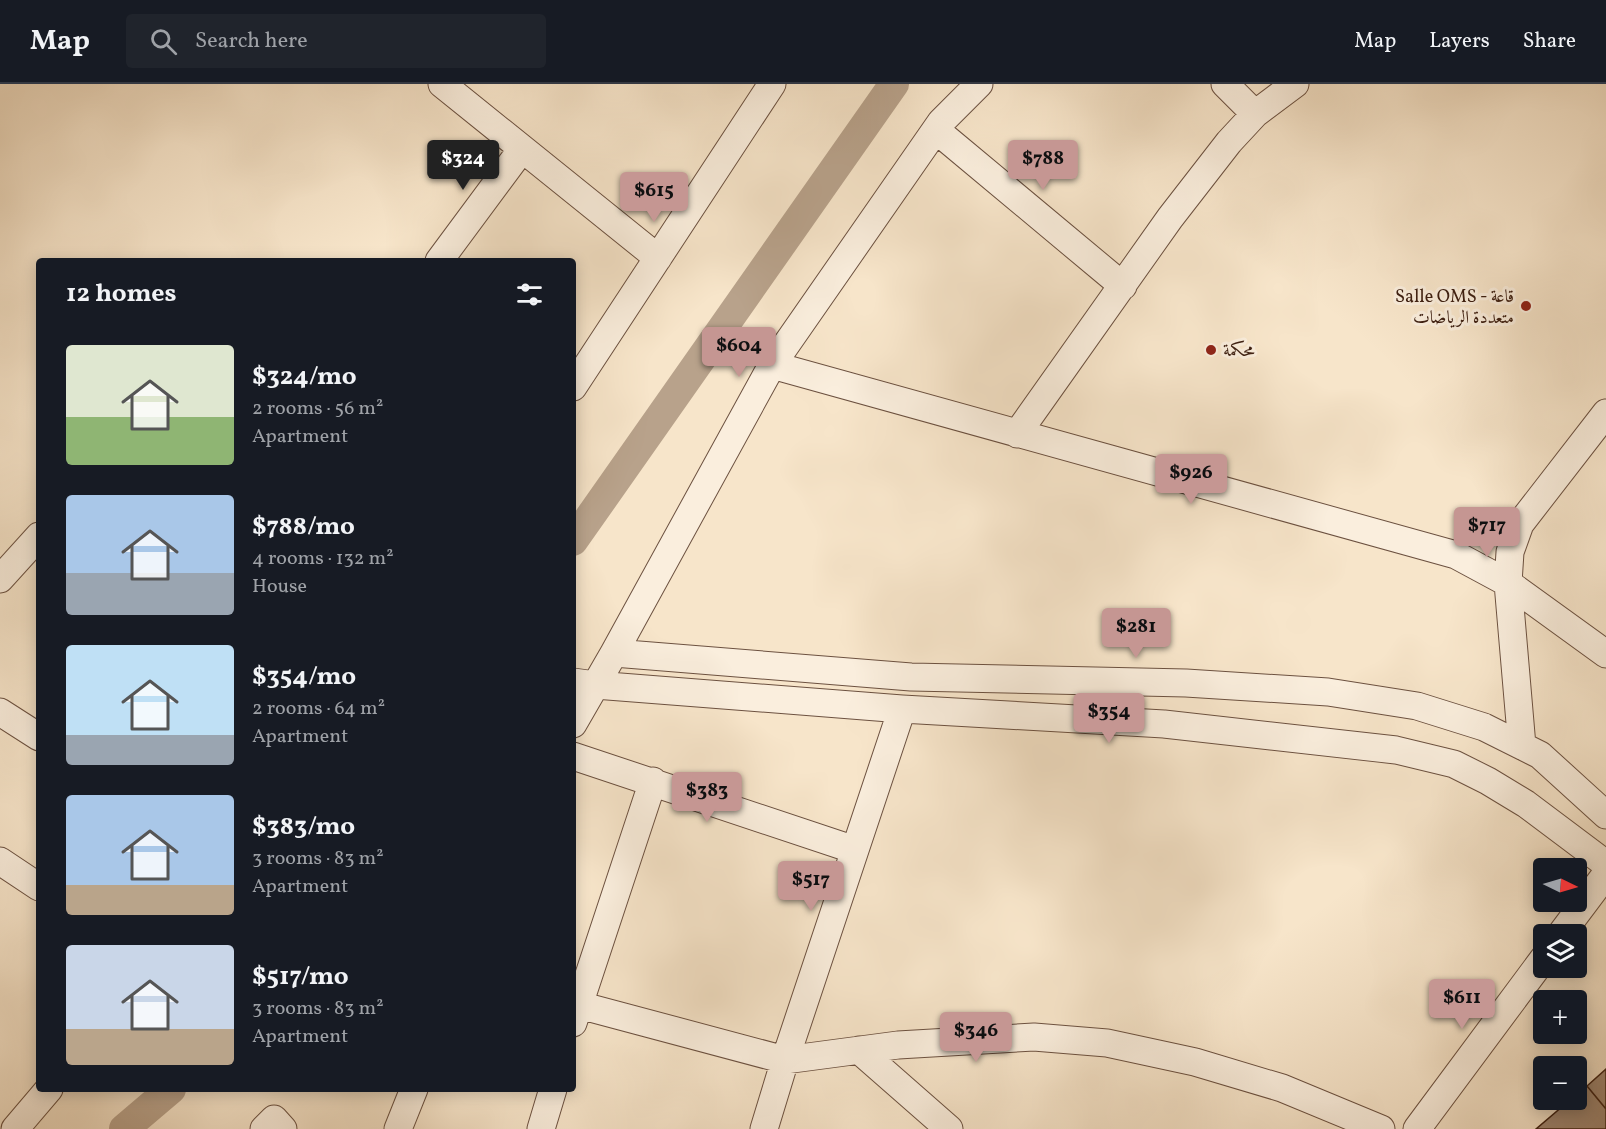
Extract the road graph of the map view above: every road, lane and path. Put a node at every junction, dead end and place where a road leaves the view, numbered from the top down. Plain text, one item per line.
1 (442, 84) edge
2 (772, 84) edge
3 (1225, 84) edge
4 (1295, 84) edge
5 (965, 90) edge
6 (1256, 114) junction
7 (936, 130) junction
8 (522, 149) junction
9 (441, 258) edge
10 (658, 258) junction
11 (1122, 286) junction
12 (772, 365) junction
13 (576, 382) edge
14 (1606, 413) edge
15 (1017, 434) junction
16 (36, 539) edge
17 (0, 579) edge
18 (1508, 583) junction
19 (614, 653) junction
20 (1606, 654) edge
21 (584, 684) edge
22 (902, 709) junction
23 (0, 712) edge
24 (576, 713) edge
25 (36, 735) edge
26 (1522, 746) junction
27 (576, 757) edge
28 (653, 782) junction
29 (1606, 815) edge
30 (855, 850) junction
31 (0, 861) edge
32 (1606, 864) edge
33 (1606, 874) edge
34 (36, 885) edge
35 (1568, 924) edge
36 (1533, 973) edge
37 (576, 1014) edge
38 (859, 1050) junction
39 (785, 1060) junction
40 (46, 1092) edge
41 (413, 1092) edge
42 (552, 1092) edge
43 (15, 1129) edge
44 (264, 1129) edge
45 (283, 1129) edge
46 (398, 1129) edge
47 (541, 1129) edge
48 (764, 1129) edge
49 (949, 1129) edge
50 (1381, 1129) edge
51 (1417, 1129) edge

1 - 8 street
2 - 10 street
3 - 6 street
4 - 6 street
5 - 7 street
6 - 11 street
7 - 11 street
7 - 12 street
8 - 9 street
8 - 10 street
10 - 13 street
11 - 15 street
12 - 15 street
12 - 19 street
14 - 18 street
15 - 18 street
16 - 17 street
18 - 20 street
18 - 26 street
19 - 21 street
19 - 26 street
21 - 22 street
21 - 24 street
22 - 30 street
22 - 32 street
23 - 25 street
26 - 29 street
27 - 28 street
28 - 30 street
28 - 37 street
30 - 39 street
31 - 34 street
33 - 35 street
36 - 51 street
37 - 39 street
38 - 39 street
38 - 49 street
38 - 50 street
39 - 48 street
40 - 43 street
41 - 46 street
42 - 47 street
44 - 45 street

